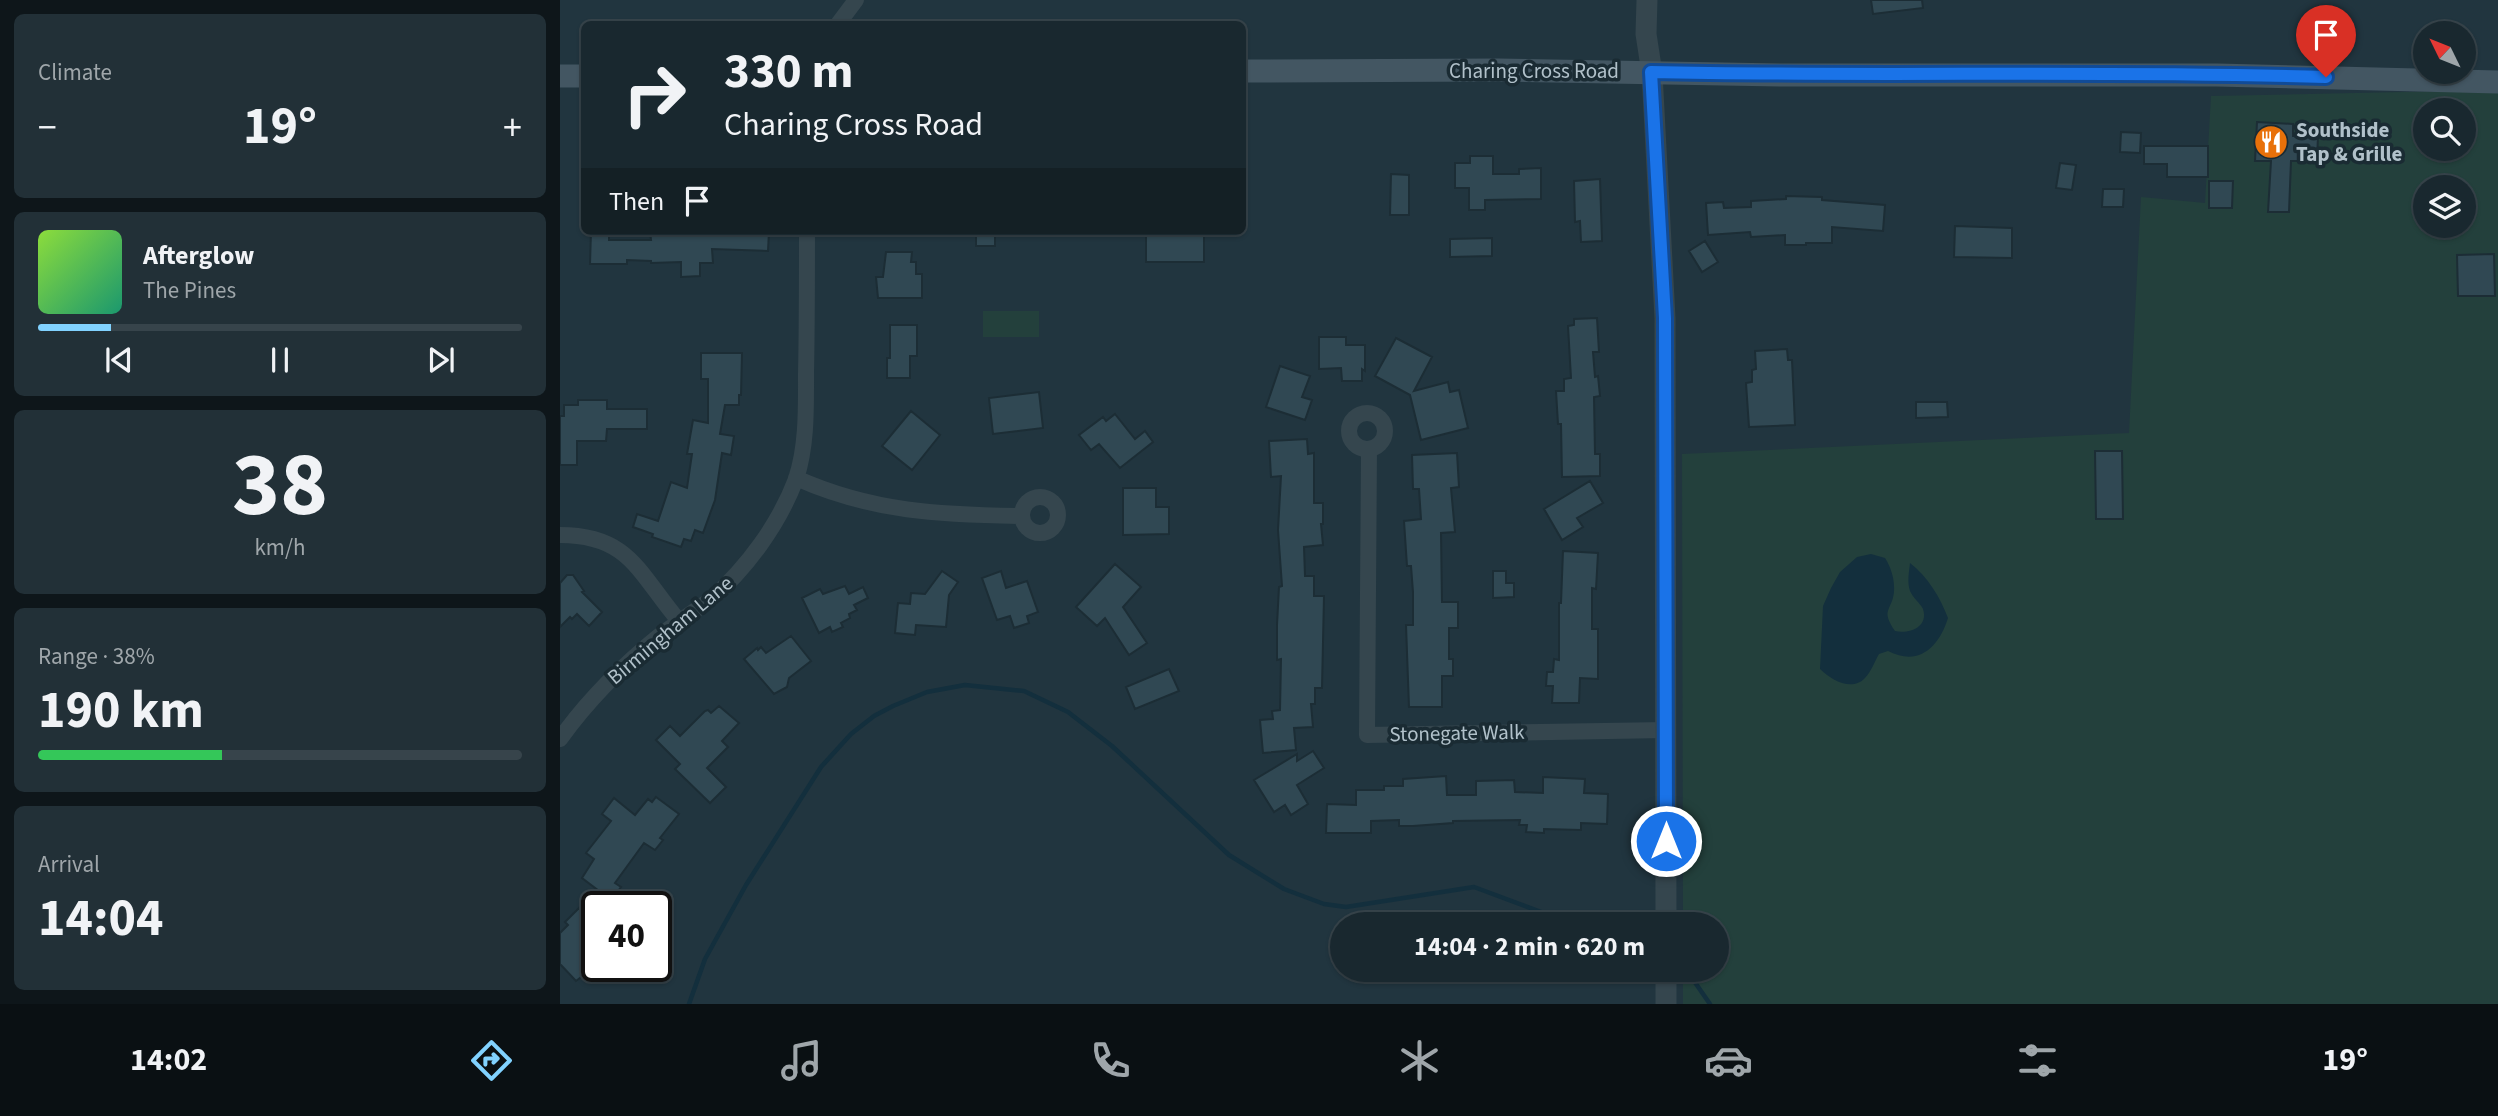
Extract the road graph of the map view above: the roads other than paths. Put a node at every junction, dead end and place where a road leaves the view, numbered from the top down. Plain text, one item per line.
1 (856, 0) edge
2 (1647, 0) edge
3 (840, 21) edge
4 (1246, 71) edge
5 (1651, 72) junction
6 (560, 76) edge
7 (581, 76) edge
8 (2498, 82) edge
9 (807, 235) edge
10 (1369, 449) dead end
11 (796, 478) junction
12 (1022, 516) dead end
13 (560, 535) edge
14 (679, 621) junction
15 (1666, 730) junction
16 (560, 739) edge
17 (1666, 912) edge
18 (1666, 982) edge
19 (1666, 1004) edge

1 - 3 street
2 - 5 street
4 - 5 main road, Charing Cross Road
5 - 8 main road, Charing Cross Road
5 - 15 street
6 - 7 main road
9 - 11 street, Birmingham Lane
10 - 15 street, Stonegate Walk
11 - 12 street
11 - 14 street, Birmingham Lane
13 - 14 street
14 - 16 street, Birmingham Lane
15 - 17 street
18 - 19 street

